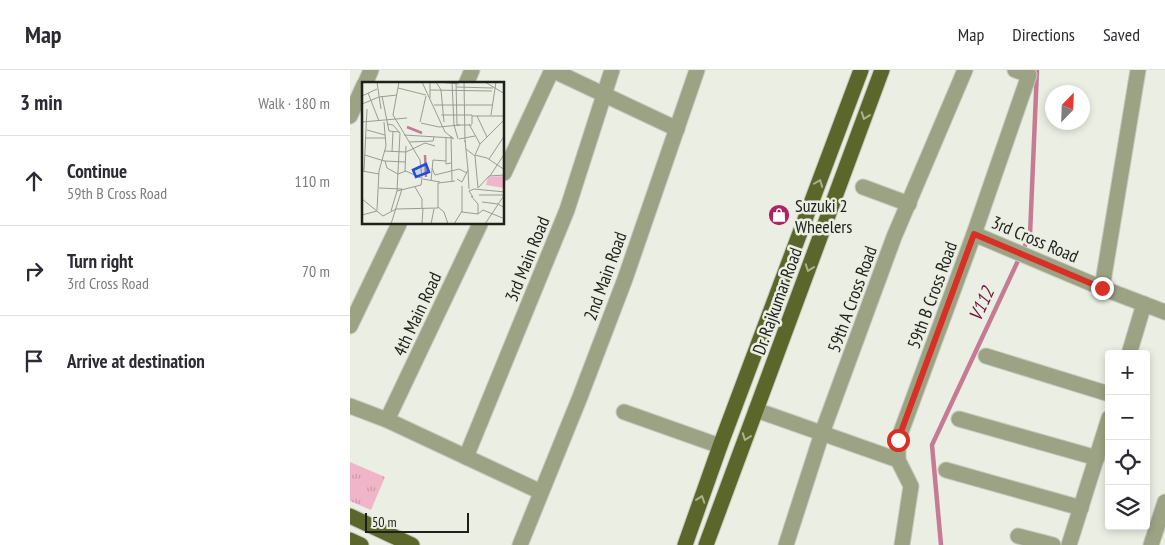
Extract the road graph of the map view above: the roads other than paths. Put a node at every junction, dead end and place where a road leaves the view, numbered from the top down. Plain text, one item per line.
1 (371, 70) edge
2 (472, 70) edge
3 (552, 70) edge
4 (612, 70) edge
5 (697, 70) edge
6 (861, 70) edge
7 (882, 70) edge
8 (965, 70) edge
9 (1015, 70) edge
10 (1138, 70) edge
11 (365, 82) edge
12 (467, 82) edge
13 (362, 89) edge
14 (604, 94) junction
15 (350, 116) edge
16 (677, 128) junction
17 (505, 171) edge
18 (864, 187) dead end
19 (909, 204) junction
20 (399, 225) edge
21 (480, 225) edge
22 (974, 234) junction
23 (1102, 288) junction
24 (1144, 304) junction
25 (1165, 312) edge
26 (350, 326) edge
27 (1130, 350) edge
28 (986, 356) dead end
29 (1105, 393) edge
30 (350, 406) edge
31 (756, 410) junction
32 (624, 412) dead end
33 (959, 419) dead end
34 (388, 420) junction
35 (1105, 431) edge
36 (822, 433) junction
37 (720, 446) junction
38 (466, 457) junction
39 (1097, 458) junction
40 (898, 460) junction
41 (946, 470) dead end
42 (541, 492) junction
43 (1165, 502) edge
44 (1081, 508) junction
45 (350, 516) edge
46 (1018, 536) dead end
47 (350, 540) edge
48 (361, 545) edge
49 (412, 545) edge
50 (520, 545) edge
51 (685, 545) edge
52 (706, 545) edge
53 (786, 545) edge
54 (902, 545) edge
55 (1053, 545) edge
56 (1070, 545) edge
57 (1151, 545) edge

1 - 11 street
2 - 12 street
3 - 14 street
3 - 17 street
4 - 14 street, 3rd Main Road
5 - 16 street, 2nd Main Road
37 -> 6 main road, Dr. Rajkumar Road
7 -> 31 main road, Dr. Rajkumar Road
8 - 19 street, 59th A Cross Road
9 - 22 street, 59th B Cross Road
10 - 23 street
13 - 15 street
14 - 16 street
14 - 38 street, 3rd Main Road
16 - 42 street, 2nd Main Road
18 - 19 street
19 - 36 street, 59th A Cross Road
20 - 26 street
21 - 34 street, 4th Main Road
22 - 23 street, 3rd Cross Road
22 - 40 street, 59th B Cross Road
23 - 24 street, 3rd Cross Road
24 - 25 street, 3rd Cross Road
24 - 27 street
28 - 29 street
30 - 34 street
31 - 36 street
31 -> 52 main road, Dr. Rajkumar Road
32 - 37 street
33 - 39 street
34 - 38 street
35 - 39 street
36 - 40 street
36 - 53 street, 59th A Cross Road
51 -> 37 main road, Dr. Rajkumar Road
38 - 42 street
39 - 44 street
40 - 54 street
41 - 44 street
42 - 50 street, 2nd Main Road
43 - 57 street
44 - 56 street
45 - 49 main road
46 - 55 street
47 - 48 main road

